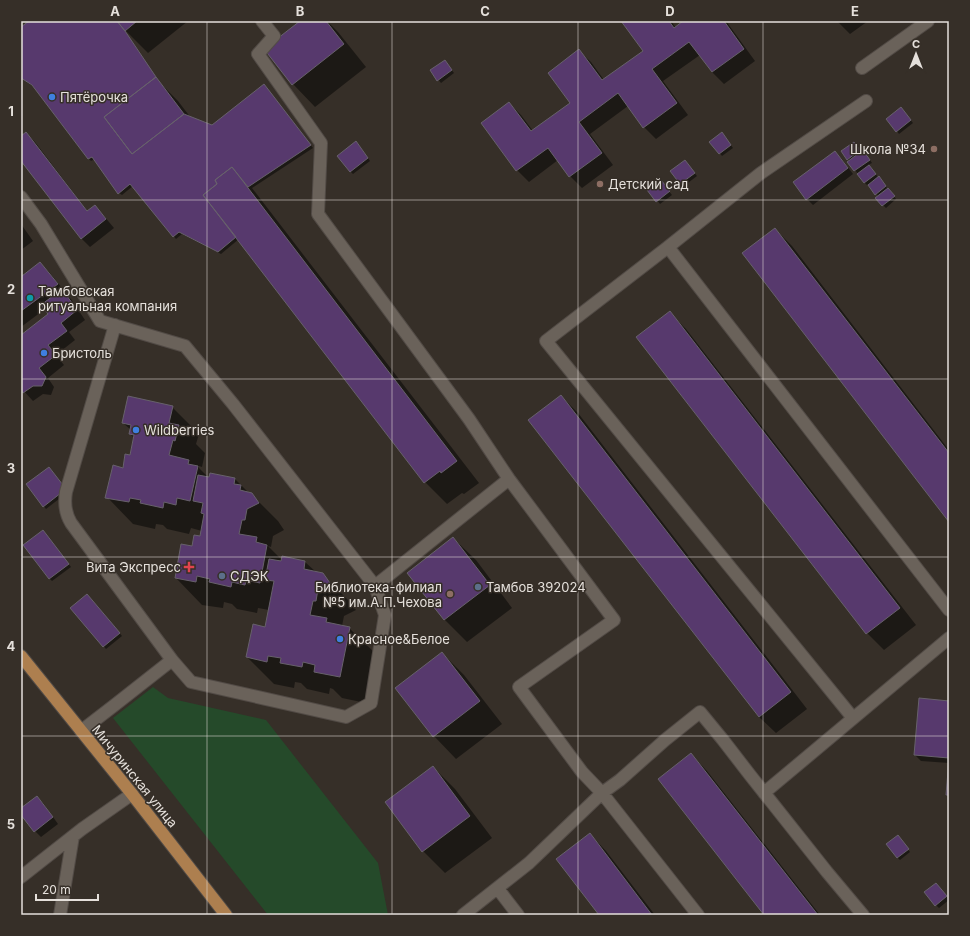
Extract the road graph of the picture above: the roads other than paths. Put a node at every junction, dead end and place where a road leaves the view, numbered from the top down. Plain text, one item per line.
1 (262, 21) edge
2 (928, 21) edge
3 (862, 68) dead end
4 (866, 101) dead end
5 (21, 197) edge
6 (668, 247) junction
7 (115, 325) junction
8 (509, 479) junction
9 (375, 586) junction
10 (949, 610) edge
11 (949, 638) edge
12 (21, 656) edge
13 (172, 660) junction
14 (853, 718) junction
15 (81, 731) junction
16 (602, 793) junction
17 (764, 793) junction
18 (132, 794) junction
19 (73, 836) junction
20 (21, 877) edge
21 (498, 888) junction
22 (60, 915) edge
23 (226, 915) edge
24 (463, 915) edge
25 (518, 915) edge
26 (698, 915) edge
27 (862, 915) edge

1 - 8 lane
2 - 3 lane
4 - 6 lane
5 - 7 lane
6 - 10 lane
6 - 14 lane
7 - 9 lane
7 - 13 lane
8 - 9 lane
8 - 16 lane
9 - 13 lane
11 - 14 lane
12 - 15 main road, Мичуринская улица
13 - 15 lane
14 - 17 lane
15 - 18 main road, Мичуринская улица
16 - 17 lane
16 - 21 lane
16 - 26 lane
17 - 27 lane
18 - 19 lane
18 - 23 main road, Мичуринская улица
19 - 20 lane
19 - 22 lane
21 - 24 lane
21 - 25 lane

